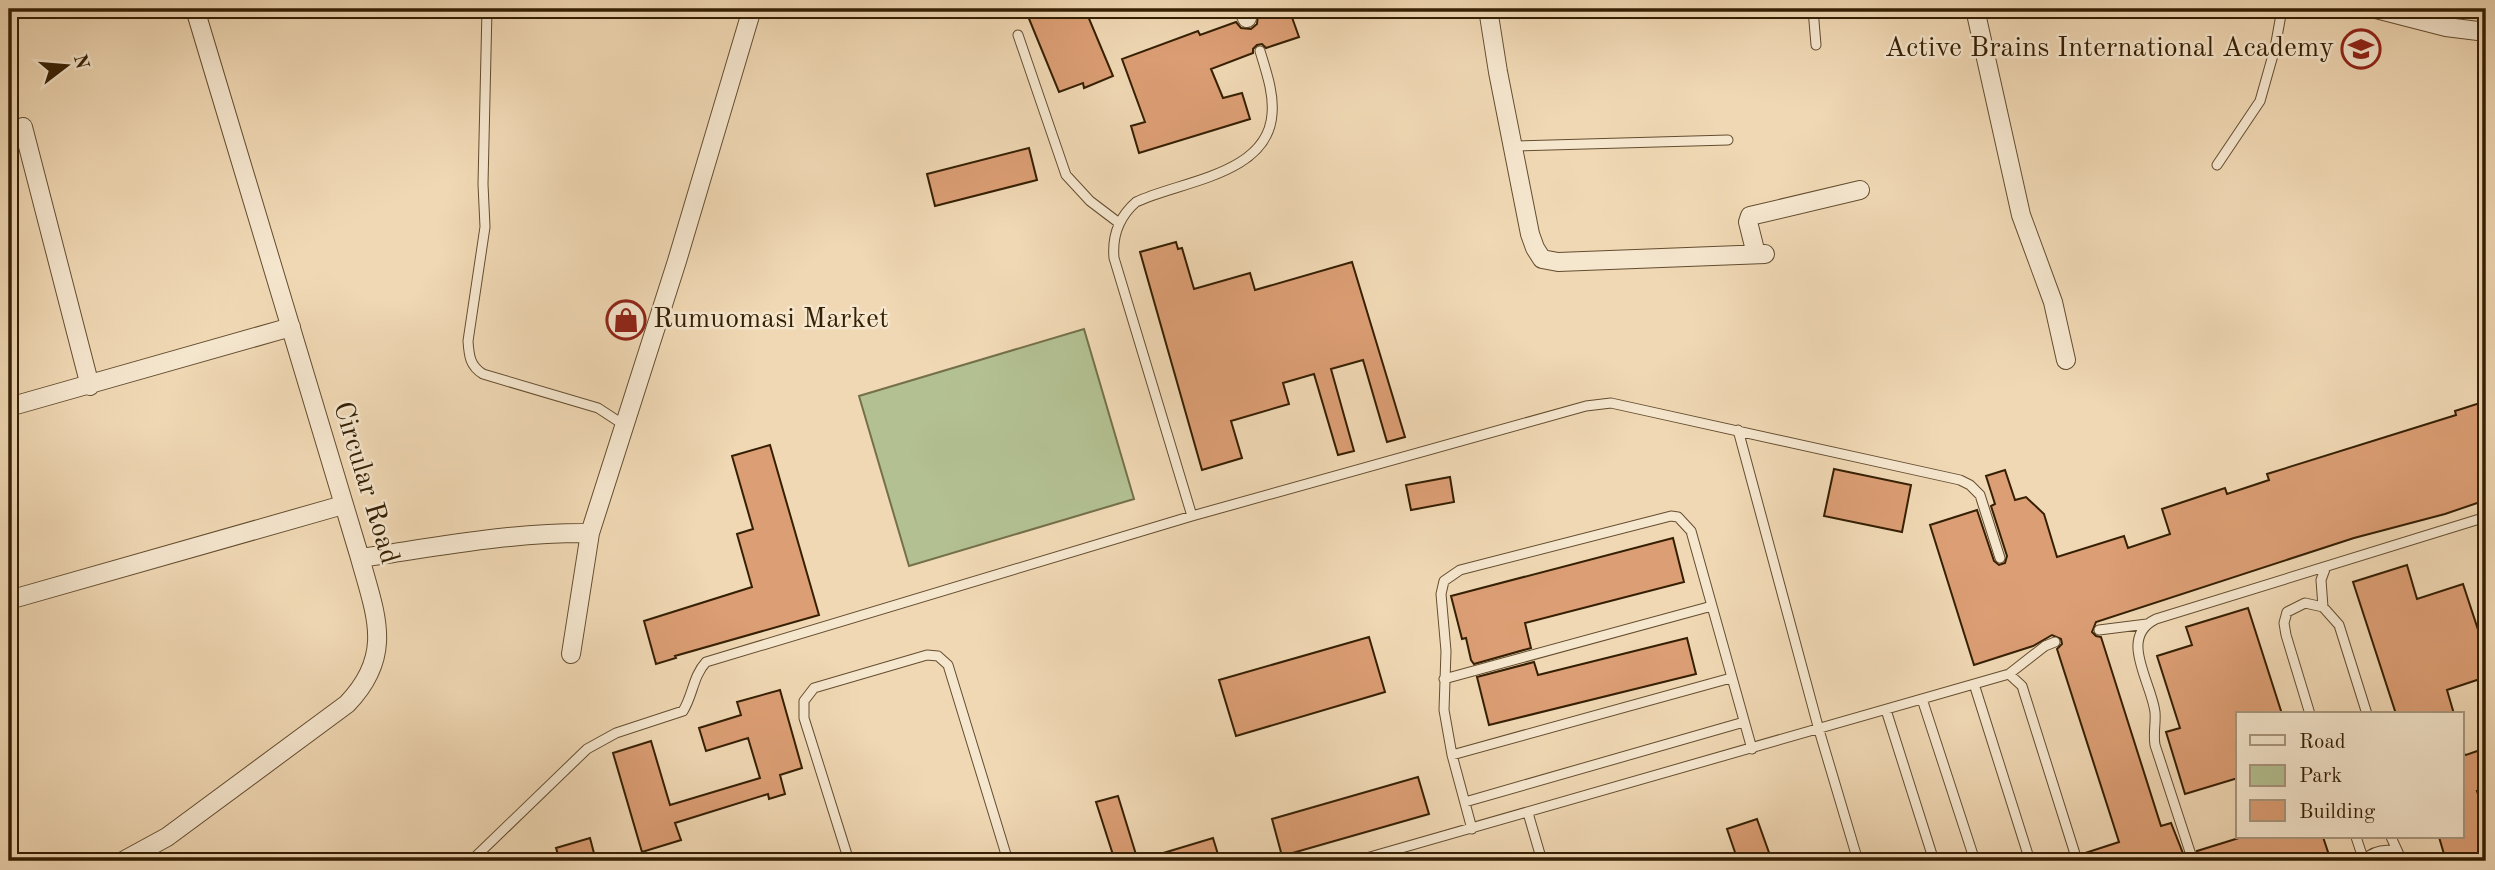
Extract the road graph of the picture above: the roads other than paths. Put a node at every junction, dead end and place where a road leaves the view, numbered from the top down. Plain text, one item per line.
1 (195, 9) edge
2 (487, 9) edge
3 (751, 9) edge
4 (1488, 9) edge
5 (1813, 9) edge
6 (1975, 9) edge
7 (2282, 9) edge
8 (2376, 9) edge
9 (2486, 32) edge
10 (1018, 35) dead end
11 (1816, 45) dead end
12 (1260, 51) dead end
13 (23, 127) dead end
14 (1728, 140) dead end
15 (1513, 146) junction
16 (2217, 165) dead end
17 (1860, 190) dead end
18 (1119, 223) junction
19 (291, 327) junction
20 (2066, 360) dead end
21 (90, 386) junction
22 (9, 407) edge
23 (624, 425) junction
24 (1738, 430) junction
25 (343, 505) junction
26 (1192, 516) junction
27 (2486, 517) edge
28 (590, 533) junction
29 (360, 558) junction
30 (2000, 558) dead end
31 (2325, 569) junction
32 (9, 600) edge
33 (1712, 606) junction
34 (2323, 607) junction
35 (2147, 624) junction
36 (2099, 630) dead end
37 (2055, 642) dead end
38 (571, 654) dead end
39 (2009, 674) junction
40 (1731, 678) junction
41 (1444, 679) junction
42 (1974, 684) junction
43 (1922, 699) junction
44 (1886, 710) junction
45 (2309, 712) edge
46 (2366, 712) edge
47 (1744, 722) junction
48 (1819, 730) junction
49 (1752, 749) junction
50 (1452, 755) junction
51 (1465, 802) junction
52 (1528, 813) junction
53 (1472, 828) junction
54 (2356, 838) edge
55 (2391, 838) edge
56 (2395, 851) junction
57 (2076, 857) dead end
58 (123, 861) edge
59 (471, 861) edge
60 (849, 861) edge
61 (1008, 861) edge
62 (1356, 861) edge
63 (1542, 861) edge
64 (1858, 861) edge
65 (1934, 861) edge
66 (1975, 861) edge
67 (2030, 861) edge
68 (2193, 861) edge
69 (2364, 861) edge
70 (2402, 861) edge

1 - 19 street, Circular Road
2 - 23 lane
3 - 23 street
4 - 15 street
5 - 11 lane
6 - 20 street
7 - 16 lane
8 - 9 street
10 - 18 lane
12 - 18 lane
13 - 21 street
14 - 15 lane
15 - 17 street
18 - 26 lane
19 - 21 street
19 - 25 street, Circular Road
21 - 22 street
23 - 28 street
24 - 26 lane
24 - 30 lane
24 - 48 lane
25 - 29 street, Circular Road
25 - 32 street
26 - 59 lane
27 - 31 lane
28 - 29 street
28 - 38 street
29 - 58 street, Circular Road
31 - 34 lane
31 - 35 lane
33 - 40 lane
33 - 41 lane
33 - 41 lane
34 - 45 lane
34 - 46 lane
35 - 36 lane
35 - 68 lane
37 - 39 lane
39 - 42 lane
39 - 57 lane
40 - 47 lane
40 - 50 lane
41 - 50 lane
42 - 43 lane
42 - 67 lane
43 - 44 lane
43 - 66 lane
44 - 48 lane
44 - 65 lane
47 - 49 lane
47 - 51 lane
48 - 49 lane
48 - 64 lane
49 - 52 lane
50 - 51 lane
51 - 53 lane
52 - 53 lane
52 - 63 lane
53 - 62 lane
54 - 69 lane
55 - 56 lane
56 - 69 lane
56 - 70 lane
60 - 61 lane

